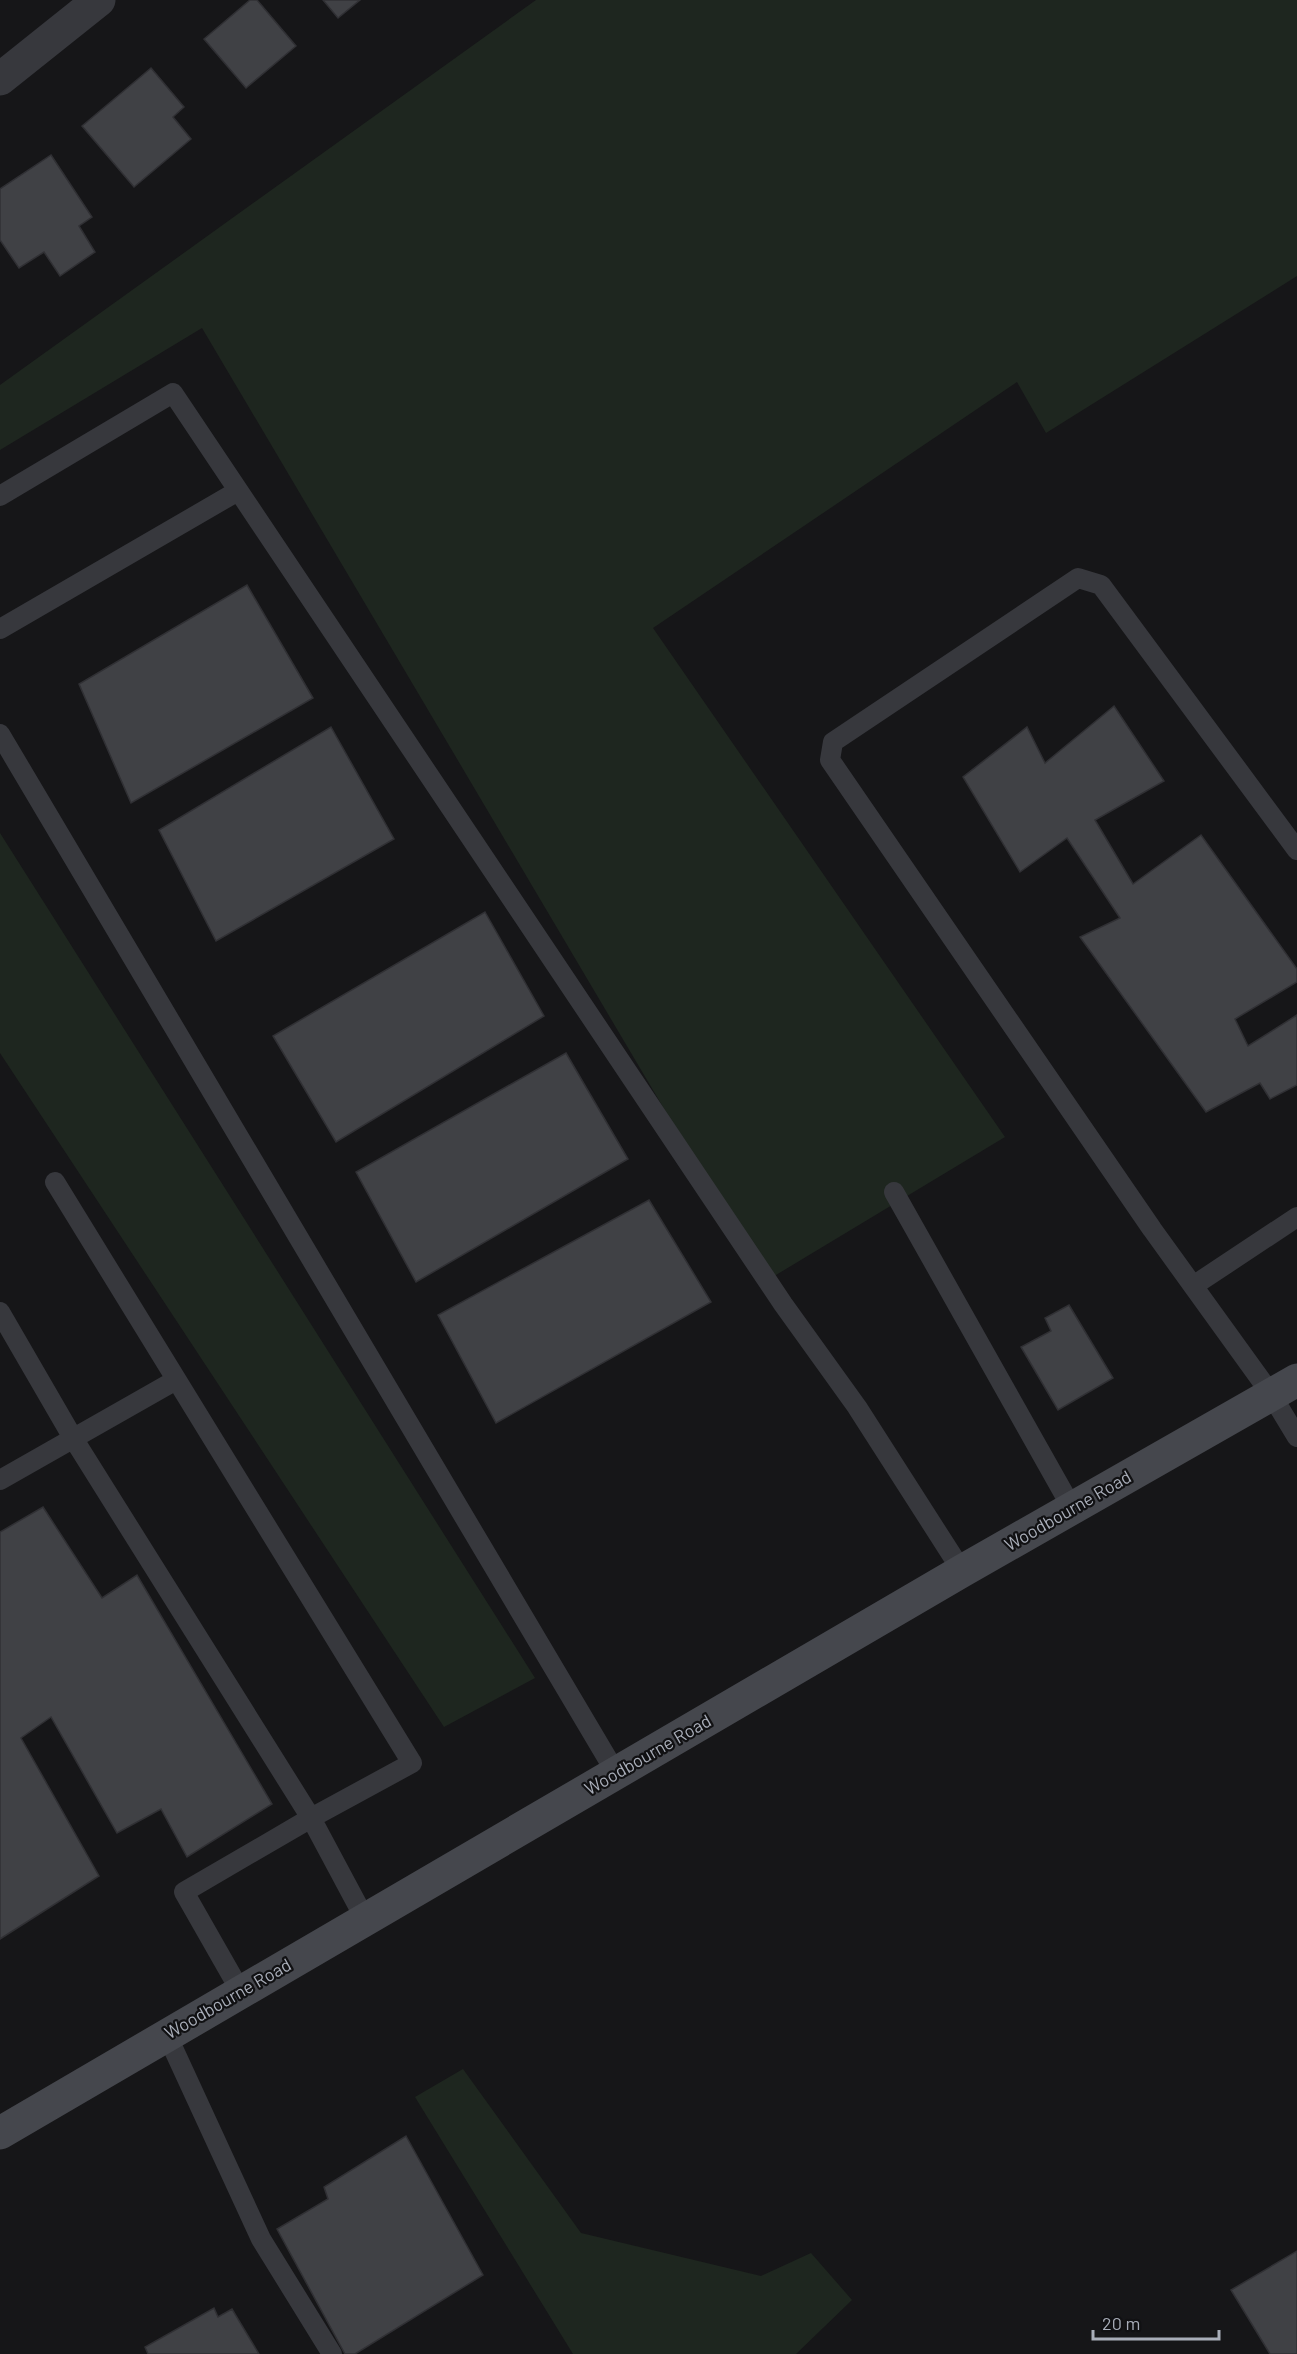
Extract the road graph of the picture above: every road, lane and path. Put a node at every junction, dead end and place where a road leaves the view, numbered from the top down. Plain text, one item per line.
1 (99, 0) edge
2 (0, 79) edge
3 (238, 490) junction
4 (0, 496) edge
5 (0, 629) edge
6 (0, 734) edge
7 (1297, 850) edge
8 (55, 1182) dead end
9 (894, 1192) dead end
10 (1297, 1217) edge
11 (1193, 1286) junction
12 (0, 1312) edge
13 (176, 1380) junction
14 (1284, 1387) edge
15 (1297, 1437) edge
16 (73, 1438) junction
17 (0, 1479) edge
18 (1072, 1508) junction
19 (962, 1571) junction
20 (616, 1773) junction
21 (311, 1818) junction
22 (365, 1919) junction
23 (241, 1992) junction
24 (167, 2035) junction
25 (3, 2125) edge
26 (332, 2354) edge

1 - 2 street
3 - 4 lane
3 - 5 lane
3 - 19 lane
6 - 20 lane
7 - 11 lane
8 - 13 lane
9 - 18 lane
10 - 11 lane
11 - 14 lane
12 - 16 lane
13 - 16 lane
13 - 21 lane
14 - 15 lane
14 - 18 main road, Woodbourne Road
16 - 17 lane
16 - 21 lane
18 - 19 main road, Woodbourne Road
19 - 20 main road, Woodbourne Road
20 - 22 main road, Woodbourne Road
21 - 22 lane
21 - 23 lane
22 - 23 main road, Woodbourne Road
23 - 24 main road, Woodbourne Road
24 - 25 main road, Woodbourne Road
24 - 26 lane

